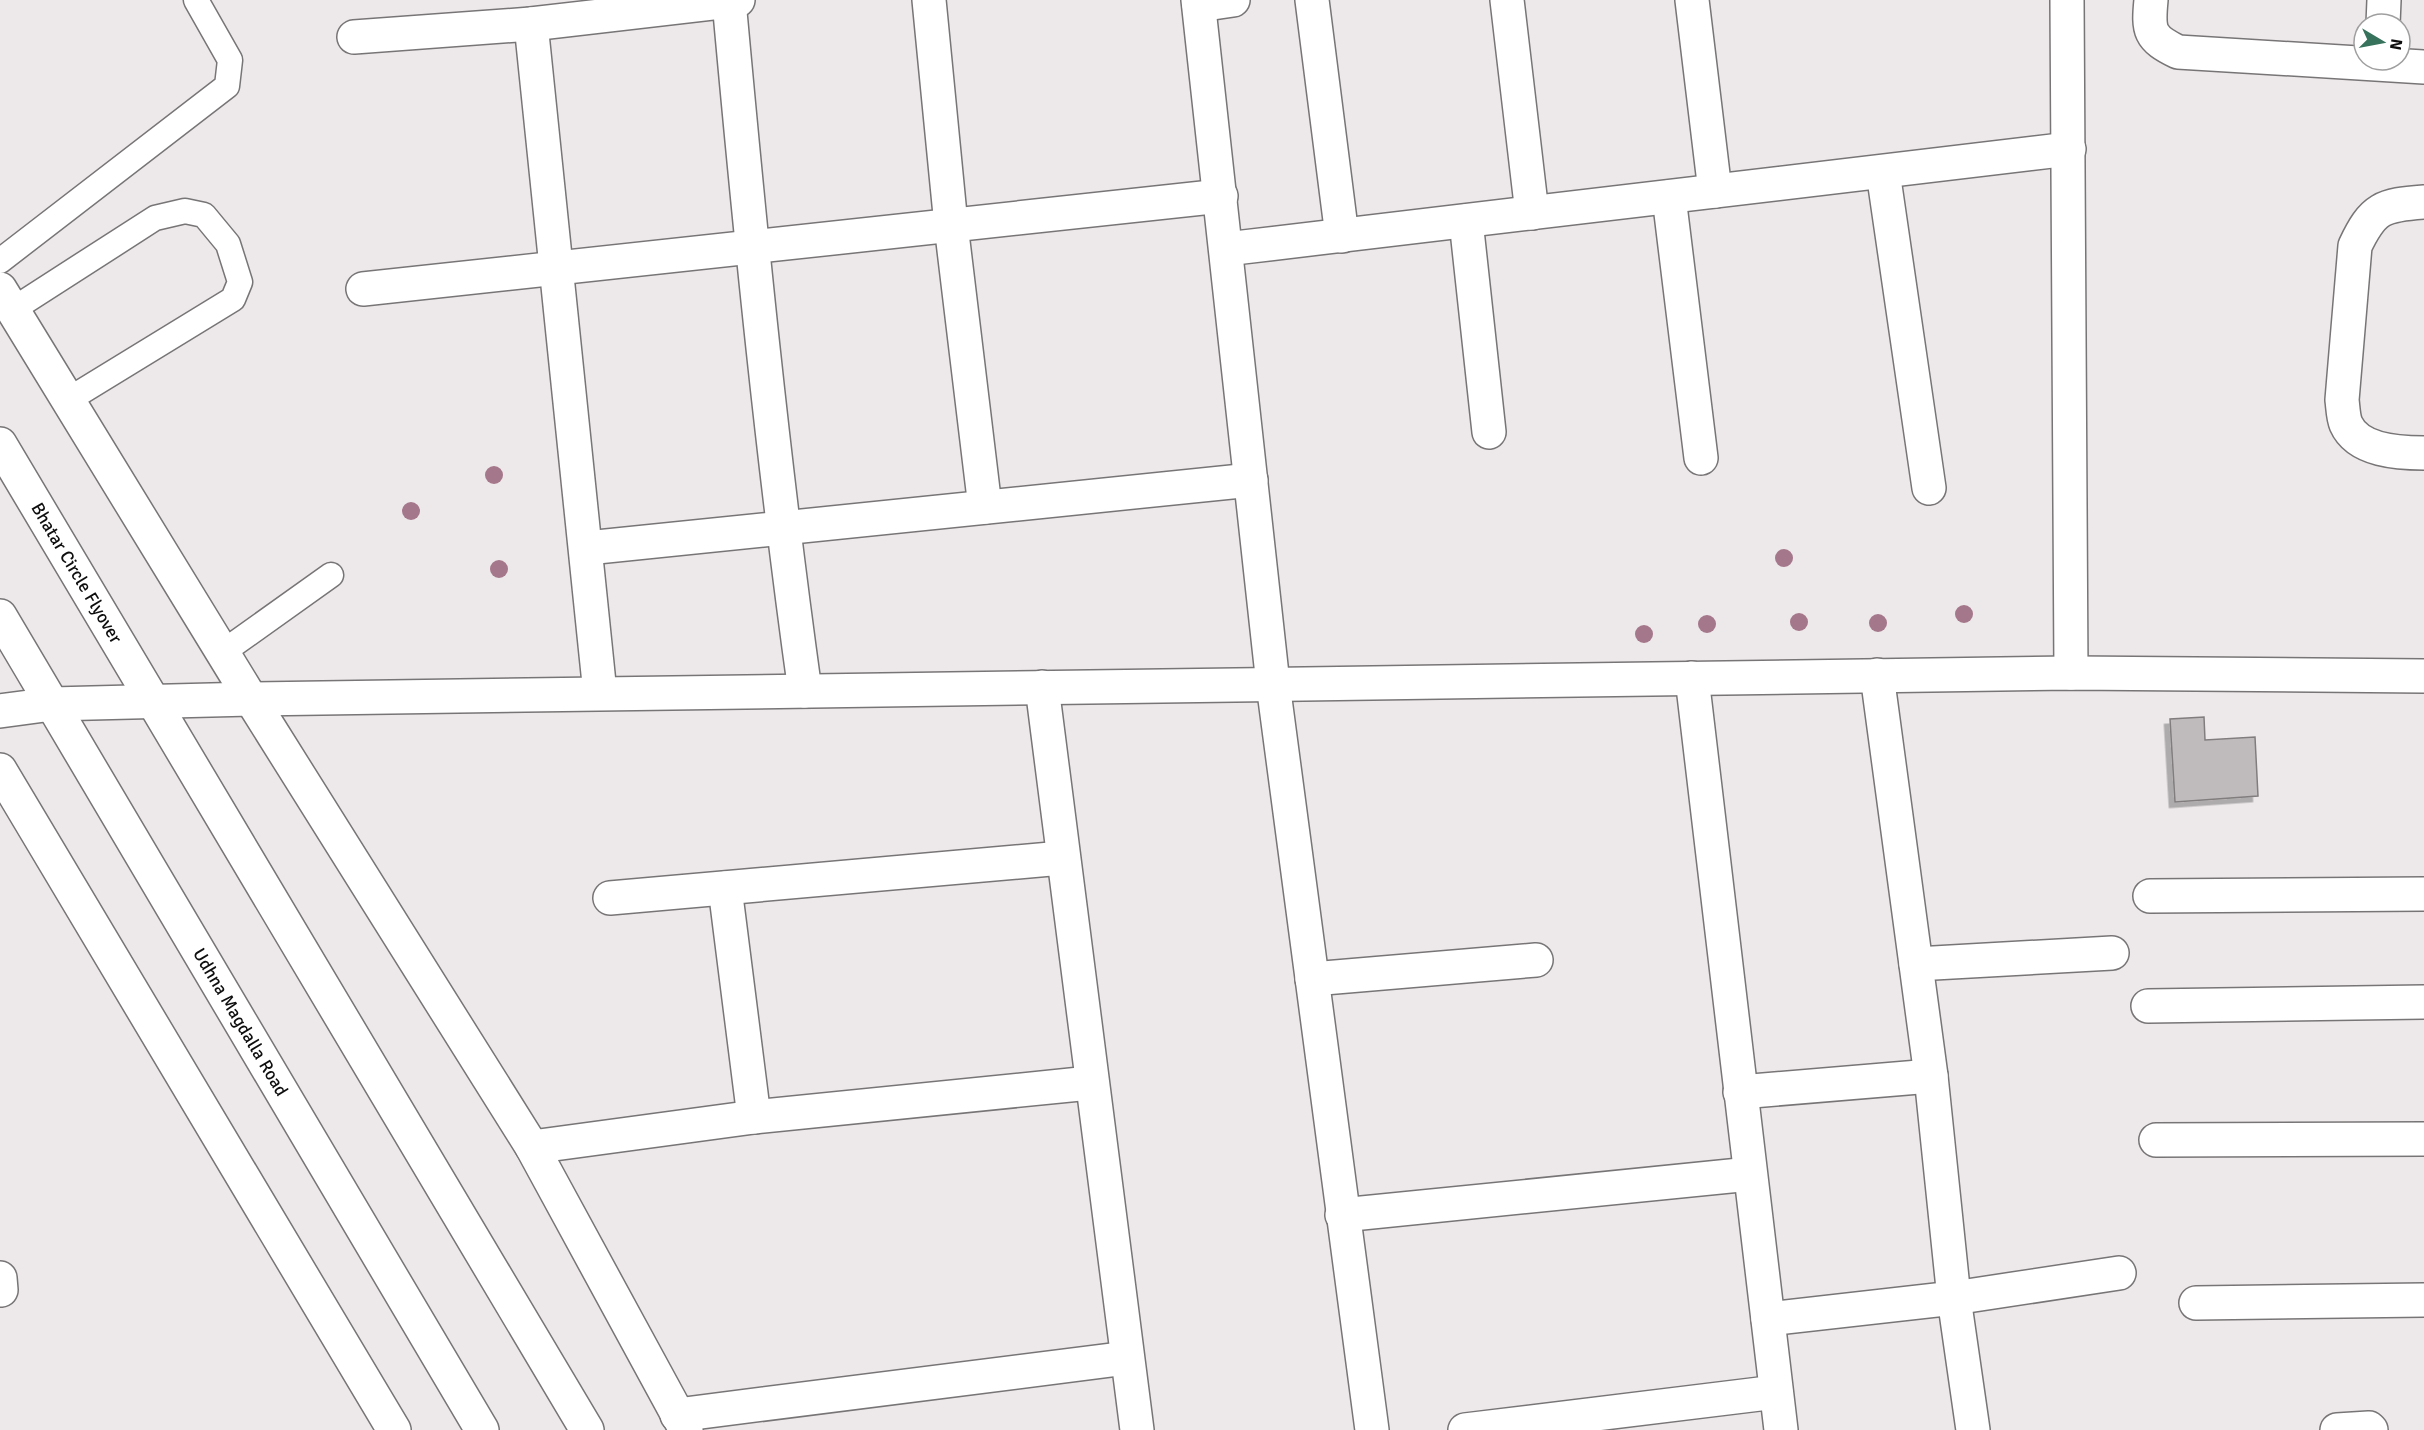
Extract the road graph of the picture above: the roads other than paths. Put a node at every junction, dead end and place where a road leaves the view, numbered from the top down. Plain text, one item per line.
1 (196, 0) edge
2 (929, 0) edge
3 (1233, 0) edge
4 (1312, 0) edge
5 (1508, 0) edge
6 (1692, 0) edge
7 (2067, 0) edge
8 (2151, 0) edge
9 (734, 1) edge
10 (1199, 2) edge
11 (531, 24) junction
12 (354, 37) dead end
13 (2352, 61) edge
14 (2069, 149) junction
15 (1883, 171) junction
16 (1715, 191) junction
17 (1221, 196) junction
18 (1669, 197) junction
19 (2424, 202) edge
20 (1532, 213) junction
21 (1466, 221) junction
22 (951, 225) junction
23 (1342, 236) junction
24 (751, 246) junction
25 (1226, 249) junction
26 (0, 261) edge
27 (556, 267) junction
28 (363, 289) dead end
29 (6, 299) edge
30 (68, 400) junction
31 (1489, 432) dead end
32 (0, 444) edge
33 (2424, 453) edge
34 (1701, 458) dead end
35 (1251, 480) junction
36 (1929, 488) dead end
37 (985, 507) junction
38 (782, 528) junction
39 (587, 548) junction
40 (331, 575) dead end
41 (0, 616) edge
42 (223, 652) junction
43 (2072, 673) junction
44 (1877, 675) junction
45 (2424, 676) edge
46 (1692, 678) junction
47 (1273, 684) junction
48 (1042, 687) junction
49 (805, 691) junction
50 (600, 693) junction
51 (251, 699) junction
52 (154, 702) junction
53 (52, 704) junction
54 (0, 711) edge
55 (0, 770) edge
56 (1062, 858) junction
57 (725, 888) junction
58 (2424, 894) edge
59 (2150, 896) dead end
60 (610, 898) dead end
61 (2112, 953) dead end
62 (1536, 960) dead end
63 (1916, 964) junction
64 (1311, 979) junction
65 (2424, 1002) edge
66 (2148, 1006) dead end
67 (1931, 1076) junction
68 (1090, 1083) junction
69 (1740, 1092) junction
70 (754, 1117) junction
71 (2424, 1139) edge
72 (2156, 1140) dead end
73 (532, 1147) junction
74 (1750, 1174) junction
75 (1342, 1215) junction
76 (2119, 1273) dead end
77 (1954, 1298) junction
78 (2424, 1300) edge
79 (2196, 1303) dead end
80 (1768, 1319) junction
81 (1127, 1359) junction
82 (1776, 1392) junction
83 (681, 1422) edge
84 (394, 1430) edge
85 (482, 1430) edge
86 (588, 1430) edge
87 (1137, 1430) edge
88 (1372, 1430) edge
89 (1465, 1430) edge
90 (1781, 1430) edge
91 (1973, 1430) edge
92 (2337, 1430) edge
93 (2371, 1430) edge

1 - 26 lane
2 - 22 street
3 - 10 street
4 - 23 street
5 - 20 street
6 - 16 street
7 - 14 street
8 - 13 street
9 - 11 street
9 - 24 street
10 - 17 street
11 - 12 street
11 - 27 street
14 - 15 street
14 - 43 street
15 - 16 street
15 - 36 street
16 - 18 street
17 - 22 street
17 - 25 street
18 - 20 street
18 - 34 street
19 - 33 street
20 - 21 street
21 - 23 street
21 - 31 street
22 - 24 street
22 - 37 street
23 - 25 street
24 - 27 street
24 - 38 street
25 - 35 street
27 - 28 street
27 - 39 street
29 - 30 street
29 - 30 lane
30 - 42 street
32 - 52 street, Bhatar Circle Flyover
35 - 37 street
35 - 47 street
37 - 38 street
38 - 39 street
38 - 49 street
39 - 50 street
40 - 42 lane
41 - 53 street, Udhna Magdalla Road
42 - 51 street
43 - 44 street
43 - 45 street
44 - 46 street
44 - 63 street
46 - 47 street
46 - 69 street
47 - 48 street
47 - 64 street
48 - 49 street
48 - 56 street
49 - 50 street
50 - 51 street
51 - 52 street
51 - 73 street
52 - 53 street
52 - 86 street
53 - 54 street
53 - 85 street, Udhna Magdalla Road
55 - 84 street
56 - 57 street
56 - 68 street
57 - 60 street
57 - 70 street
58 - 59 street
61 - 63 street
62 - 64 street
63 - 67 street
64 - 75 street
65 - 66 street
67 - 69 street
67 - 77 street
68 - 70 street
68 - 81 street
69 - 74 street
70 - 73 street
71 - 72 street
73 - 83 street
74 - 75 street
74 - 80 street
75 - 88 street
76 - 77 street
77 - 80 street
77 - 91 street
78 - 79 street
80 - 82 street
81 - 83 street
81 - 87 street
82 - 89 street
82 - 90 street
92 - 93 street

